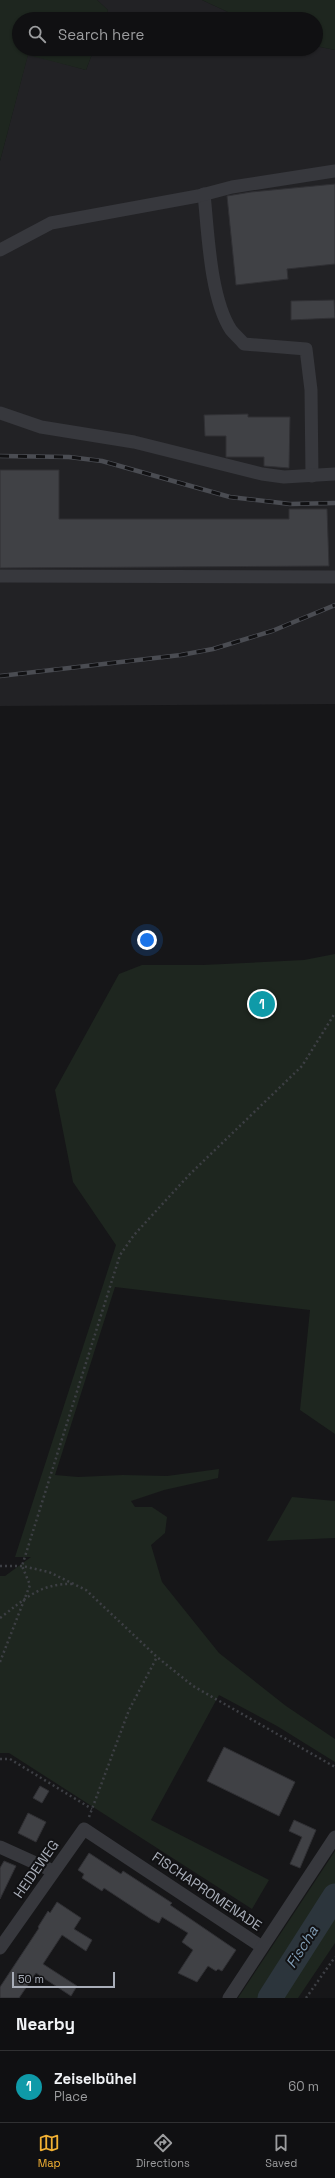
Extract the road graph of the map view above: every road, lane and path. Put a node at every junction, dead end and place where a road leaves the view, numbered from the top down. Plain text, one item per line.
1 (335, 171) edge
2 (204, 194) junction
3 (0, 250) edge
4 (0, 413) edge
5 (335, 474) edge
6 (312, 476) junction
7 (0, 576) edge
8 (335, 577) edge
9 (335, 1013) edge
10 (0, 1566) edge
11 (22, 1566) junction
12 (74, 1584) junction
13 (25, 1599) junction
14 (0, 1618) edge
15 (157, 1657) junction
16 (0, 1662) edge
17 (0, 1759) edge
18 (335, 1767) edge
19 (92, 1808) junction
20 (84, 1829) junction
21 (335, 1837) edge
22 (0, 1847) edge
23 (53, 1871) junction
24 (262, 1947) junction
25 (0, 1948) edge
26 (335, 1957) edge
27 (229, 1998) edge
28 (306, 1998) edge

1 - 2 street
2 - 3 street
2 - 6 street
4 - 6 street
5 - 6 street
7 - 8 street
9 - 11 path
10 - 11 path
11 - 12 path
11 - 13 path
12 - 13 path
12 - 15 path
13 - 14 path
13 - 16 path
15 - 18 path
15 - 19 path
17 - 19 path
19 - 20 path
20 - 23 street, HEIDEWEG
20 - 24 street, FISCHAPROMENADE
21 - 24 street
22 - 23 street
23 - 25 street, HEIDEWEG
24 - 27 street, FISCHAPROMENADE
26 - 28 path

